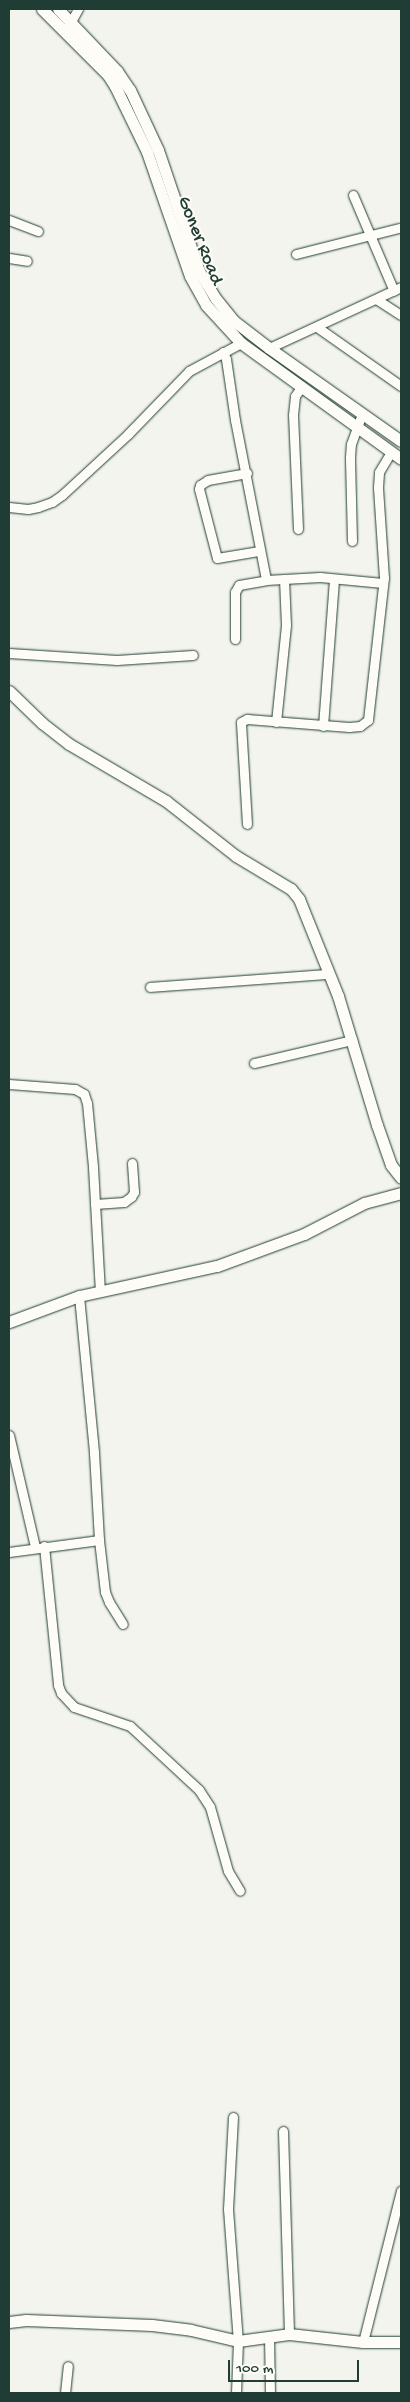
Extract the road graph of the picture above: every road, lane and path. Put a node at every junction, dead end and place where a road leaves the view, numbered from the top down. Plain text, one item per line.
1 (42, 9) edge
2 (58, 9) edge
3 (78, 9) edge
4 (68, 27) junction
5 (353, 195) dead end
6 (9, 220) edge
7 (399, 228) dead end
8 (38, 230) dead end
9 (369, 235) junction
10 (296, 254) dead end
11 (9, 258) edge
12 (27, 261) dead end
13 (398, 289) edge
14 (376, 299) junction
15 (401, 314) edge
16 (317, 327) junction
17 (252, 335) junction
18 (241, 343) junction
19 (269, 348) junction
20 (223, 352) junction
21 (261, 357) junction
22 (302, 386) junction
23 (401, 386) edge
24 (362, 414) junction
25 (357, 426) junction
26 (401, 441) edge
27 (392, 452) junction
28 (401, 459) edge
29 (247, 473) junction
30 (9, 507) edge
31 (298, 529) dead end
32 (352, 541) dead end
33 (259, 551) junction
34 (284, 579) junction
35 (334, 579) junction
36 (266, 580) junction
37 (383, 583) junction
38 (235, 638) dead end
39 (9, 653) edge
40 (194, 655) dead end
41 (9, 691) edge
42 (276, 722) junction
43 (323, 726) junction
44 (247, 824) dead end
45 (330, 974) junction
46 (150, 987) dead end
47 (352, 1040) junction
48 (254, 1064) dead end
49 (9, 1084) edge
50 (132, 1163) dead end
51 (401, 1178) edge
52 (401, 1193) edge
53 (95, 1204) junction
54 (100, 1291) junction
55 (79, 1296) junction
56 (9, 1322) edge
57 (9, 1435) edge
58 (99, 1540) junction
59 (39, 1547) junction
60 (9, 1552) edge
61 (122, 1624) dead end
62 (240, 1891) dead end
63 (233, 2117) dead end
64 (283, 2131) dead end
65 (401, 2191) edge
66 (9, 2322) edge
67 (289, 2334) junction
68 (269, 2336) junction
69 (238, 2341) junction
70 (363, 2342) junction
71 (401, 2342) edge
72 (68, 2366) dead end
73 (65, 2393) edge
74 (236, 2393) edge
75 (270, 2393) edge

1 - 4 street, Goner Road
2 - 4 street, Goner Road
3 - 4 street
4 - 17 street, Goner Road
4 - 18 street, Goner Road
5 - 9 street
6 - 8 street
7 - 9 street
9 - 10 street
9 - 13 street
11 - 12 street
13 - 14 street
14 - 15 street
14 - 16 street
16 - 19 street
16 - 23 street
17 - 18 street
17 - 19 street, Goner Road
18 - 20 street
18 - 21 street, Goner Road
19 - 21 street
19 - 24 street, Goner Road
20 - 29 street
20 - 30 street
21 - 22 street, Goner Road
22 - 25 street, Goner Road
22 - 31 street
24 - 25 street
24 - 26 street, Goner Road
25 - 27 street, Goner Road
25 - 32 street
27 - 28 street, Goner Road
27 - 37 street
29 - 33 street
29 - 33 street
33 - 36 street
34 - 35 street
34 - 36 street
34 - 42 street
35 - 37 street
35 - 43 street
36 - 38 street
37 - 43 street
39 - 40 street
41 - 45 street
42 - 43 street
42 - 44 street
45 - 46 street
45 - 47 street
47 - 48 street
47 - 51 street
49 - 53 street
50 - 53 street
52 - 54 street
53 - 54 street
54 - 55 street
55 - 56 street
55 - 58 street
57 - 59 street
58 - 59 street
58 - 61 street
59 - 60 street
59 - 62 street
63 - 69 street
64 - 67 street
65 - 70 street
66 - 69 street
67 - 68 street
67 - 70 street
68 - 69 street
68 - 75 street
69 - 74 street
70 - 71 street
72 - 73 street

